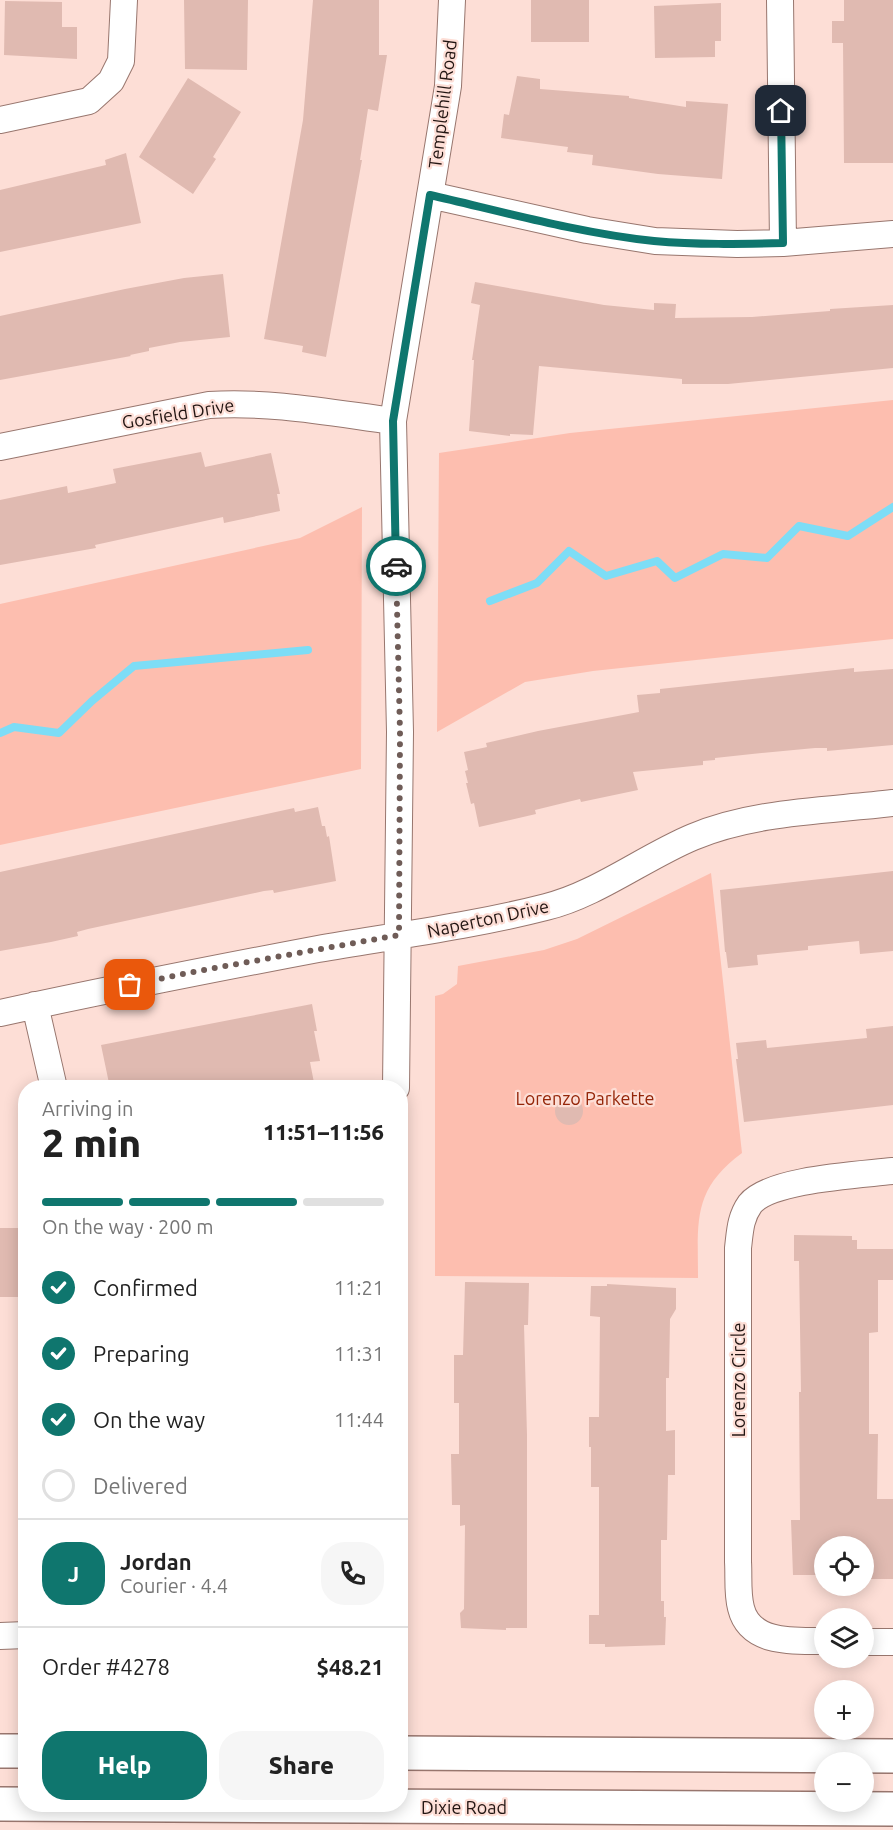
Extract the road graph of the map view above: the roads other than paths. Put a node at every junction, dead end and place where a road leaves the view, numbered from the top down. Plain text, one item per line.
1 (124, 0) edge
2 (452, 0) edge
3 (780, 0) edge
4 (0, 120) edge
5 (430, 195) junction
6 (893, 234) edge
7 (783, 243) junction
8 (393, 421) junction
9 (0, 447) edge
10 (893, 803) edge
11 (399, 935) junction
12 (35, 1005) junction
13 (0, 1013) edge
14 (52, 1080) edge
15 (396, 1080) edge
16 (893, 1171) edge
17 (18, 1635) edge
18 (0, 1636) edge
19 (814, 1641) edge
20 (874, 1642) edge
21 (893, 1642) edge
22 (0, 1751) edge
23 (18, 1751) edge
24 (408, 1753) edge
25 (893, 1756) edge
26 (0, 1804) edge
27 (18, 1804) edge
28 (893, 1809) edge
29 (312, 1812) edge
30 (390, 1814) edge

1 - 4 street
2 - 5 street, Templehill Road
3 - 7 street
5 - 7 street
5 - 8 street, Templehill Road
6 - 7 street
8 - 9 street, Gosfield Drive
8 - 11 street, Templehill Road
10 - 11 street, Naperton Drive
11 - 12 street, Naperton Drive
11 - 15 street
12 - 13 street, Naperton Drive
12 - 14 street
16 - 19 street, Lorenzo Circle
17 - 18 street
20 - 21 street
22 - 23 main road
24 - 25 main road
26 - 27 main road, Dixie Road
28 - 30 main road, Dixie Road
29 - 30 main road, Dixie Road

